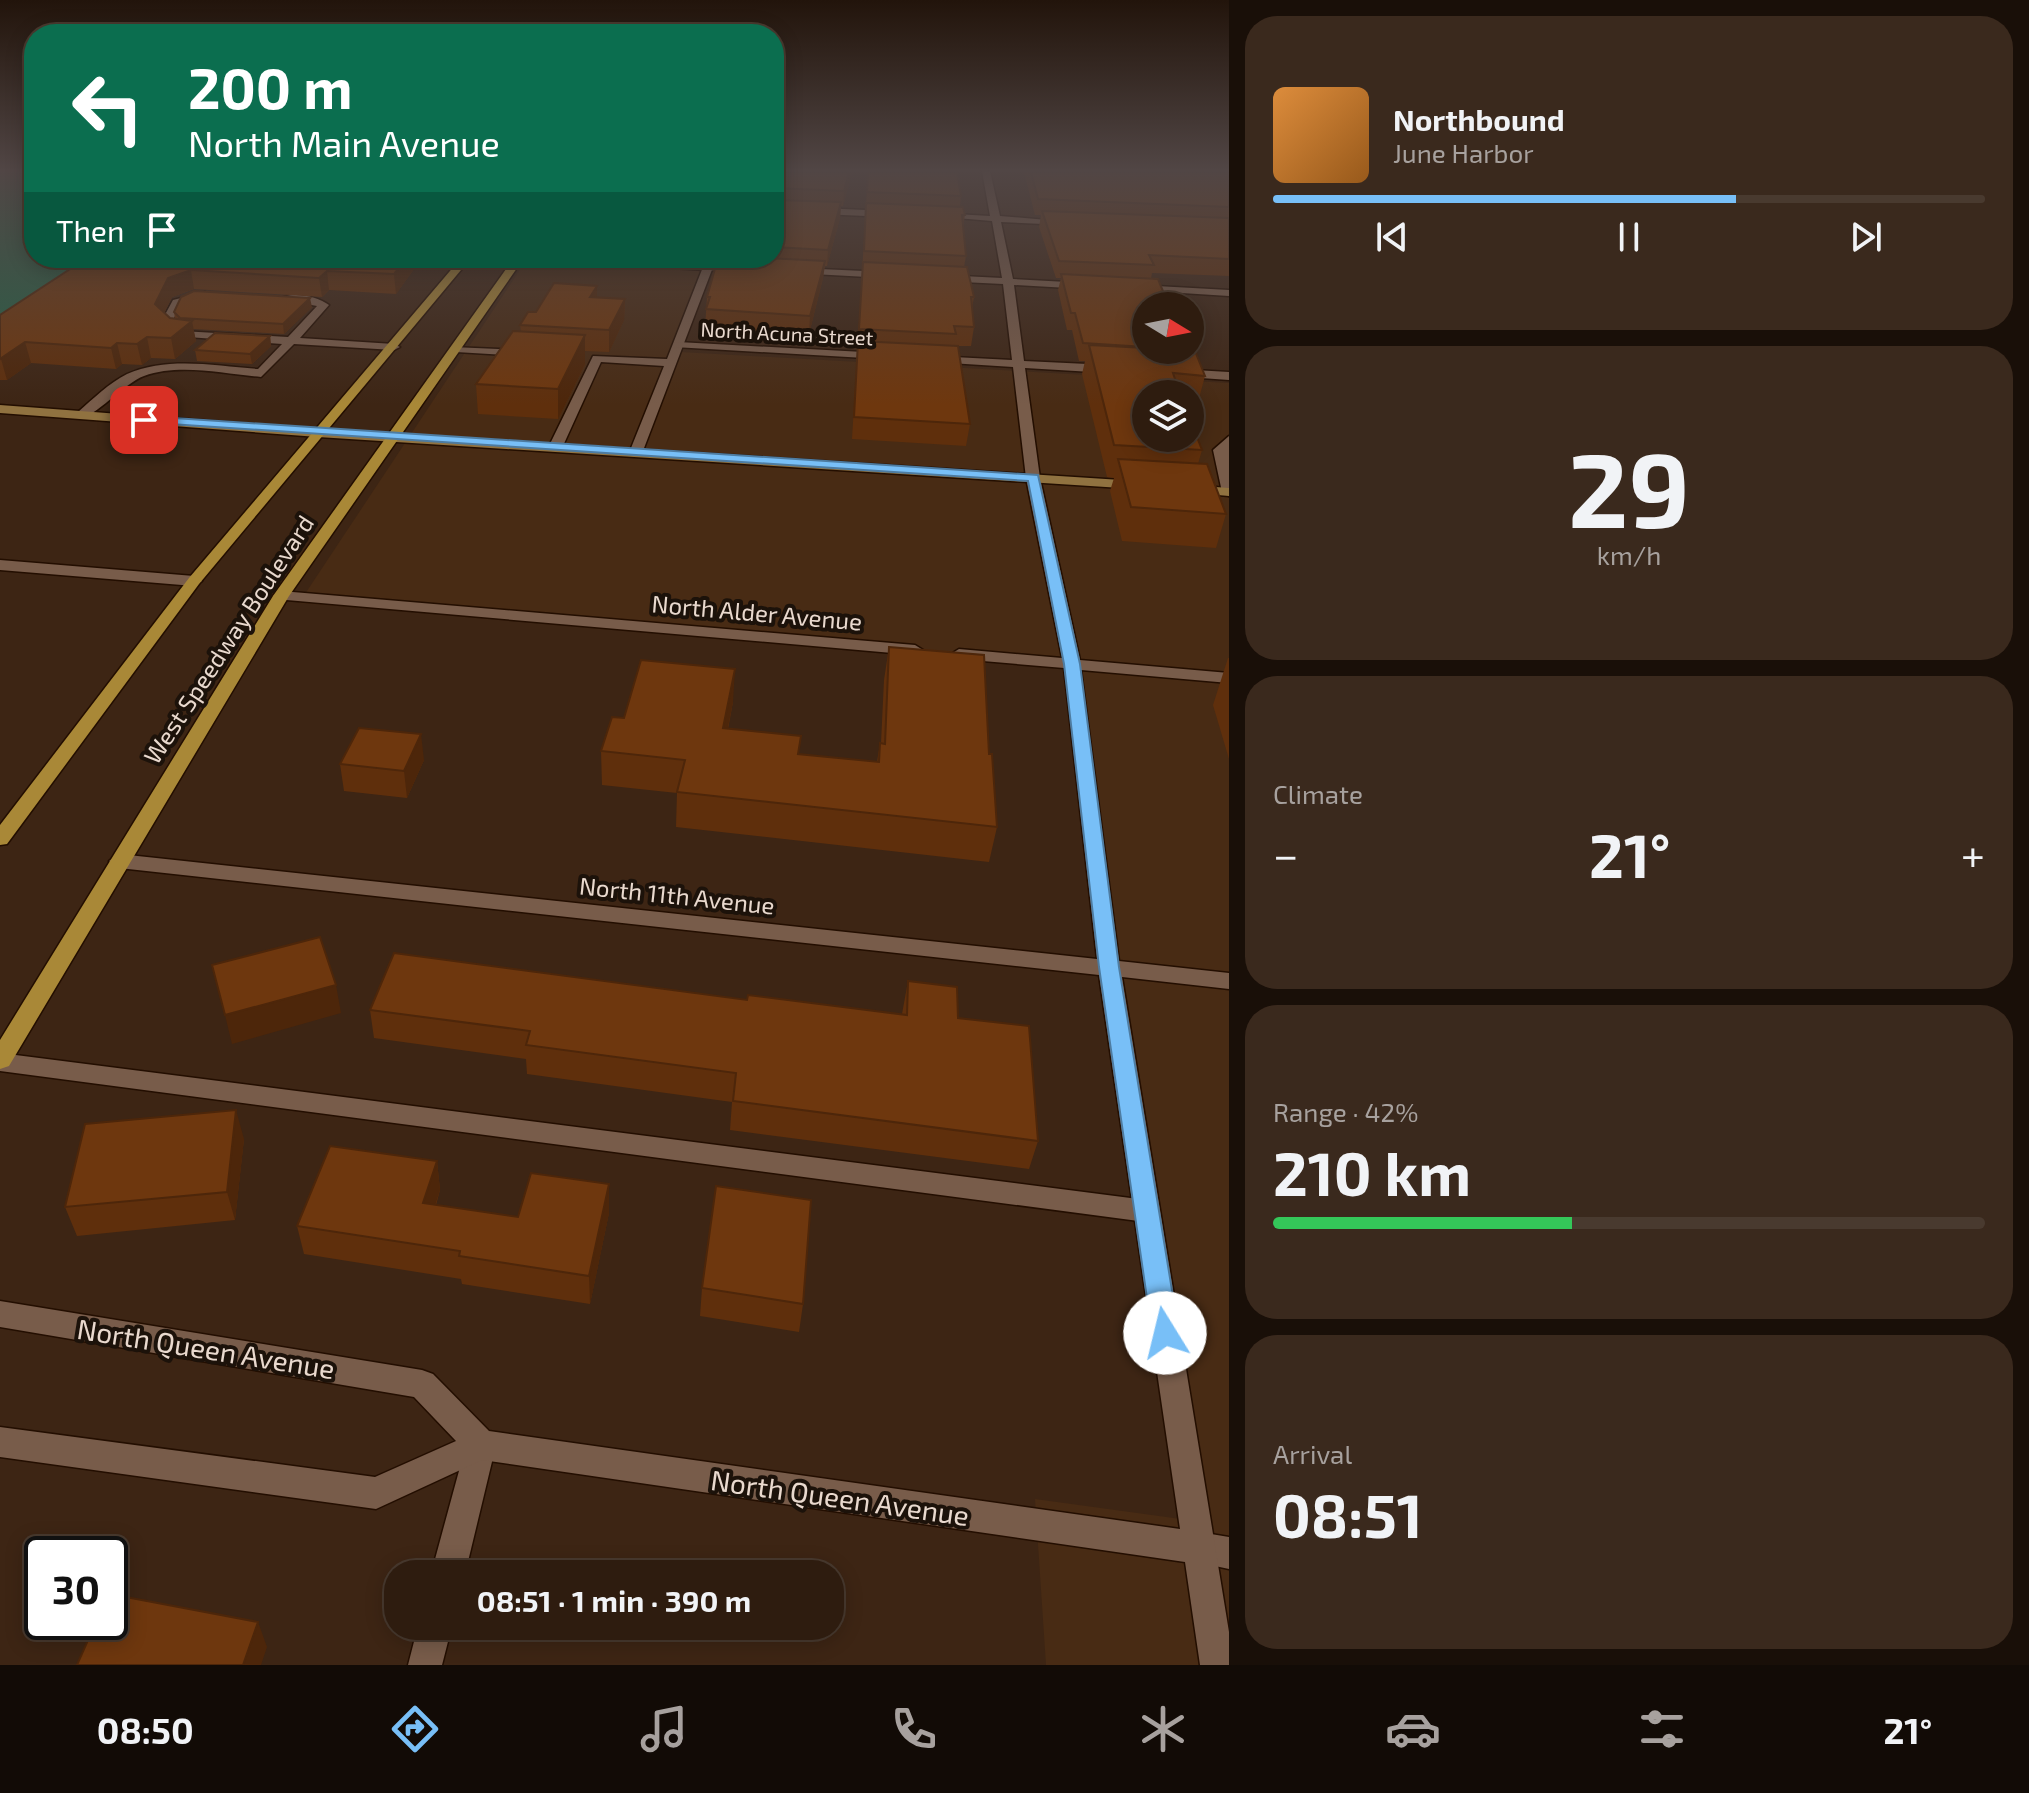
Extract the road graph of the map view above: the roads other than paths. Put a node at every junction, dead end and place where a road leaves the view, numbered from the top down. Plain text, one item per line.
1 (1002, 249) edge
2 (458, 268) edge
3 (512, 268) edge
4 (708, 268) edge
5 (751, 268) edge
6 (758, 269) edge
7 (789, 271) edge
8 (899, 276) edge
9 (930, 278) edge
10 (1008, 281) junction
11 (1103, 287) edge
12 (1118, 287) edge
13 (1229, 293) edge
14 (218, 295) edge
15 (265, 298) edge
16 (213, 336) junction
17 (292, 340) junction
18 (678, 345) junction
19 (394, 347) junction
20 (456, 349) junction
21 (264, 354) edge
22 (538, 354) edge
23 (279, 355) junction
24 (582, 357) edge
25 (895, 357) edge
26 (597, 358) junction
27 (926, 358) edge
28 (671, 363) junction
29 (1019, 363) junction
30 (176, 368) junction
31 (1124, 370) edge
32 (1169, 373) edge
33 (1229, 376) edge
34 (0, 409) edge
35 (82, 415) junction
36 (318, 433) junction
37 (395, 438) junction
38 (1229, 440) edge
39 (555, 448) junction
40 (636, 453) junction
41 (1033, 478) junction
42 (1154, 486) edge
43 (1169, 487) edge
44 (1229, 492) edge
45 (0, 565) edge
46 (194, 581) junction
47 (281, 596) junction
48 (1072, 664) junction
49 (1229, 678) edge
50 (0, 839) edge
51 (119, 861) junction
52 (1109, 967) junction
53 (1229, 981) edge
54 (0, 1061) edge
55 (1146, 1211) junction
56 (0, 1314) edge
57 (0, 1442) edge
58 (481, 1445) junction
59 (1214, 1551) edge
60 (452, 1560) edge
61 (431, 1640) edge
62 (425, 1665) edge
63 (1217, 1665) edge

1 - 10 street
2 - 19 main road, West Speedway Boulevard
3 - 20 main road, West Speedway Boulevard
4 - 18 street
5 - 6 street
7 - 8 street
9 - 10 street
10 - 11 street
10 - 29 street
12 - 13 street
14 - 16 street
15 - 17 street
16 - 17 street
16 - 30 street
17 - 19 street
17 - 23 street
18 - 25 street, North Acuna Street
18 - 28 street
19 - 36 main road, West Speedway Boulevard
20 - 22 street
20 - 37 main road, West Speedway Boulevard
21 - 23 street
23 - 30 street
24 - 26 street
26 - 28 street
26 - 39 street
27 - 29 street
28 - 40 street
29 - 31 street
29 - 41 street
30 - 35 street
32 - 33 street
34 - 35 main road
35 - 36 main road
36 - 37 main road
36 - 46 main road, West Speedway Boulevard
37 - 39 main road
37 - 47 main road, West Speedway Boulevard
38 - 44 street
39 - 40 main road
40 - 41 main road
41 - 42 main road
41 - 48 street
43 - 44 main road
45 - 46 street
46 - 50 main road, West Speedway Boulevard
47 - 48 street, North Alder Avenue
47 - 51 main road, West Speedway Boulevard
48 - 49 street, North Alder Avenue
48 - 52 street
51 - 52 street, North 11th Avenue
51 - 54 main road, West Speedway Boulevard
52 - 53 street, North 11th Avenue
52 - 55 street
54 - 55 street
55 - 59 street
56 - 58 street, North Queen Avenue
57 - 58 street
58 - 59 street, North Queen Avenue
58 - 60 street
59 - 63 street
61 - 62 street

